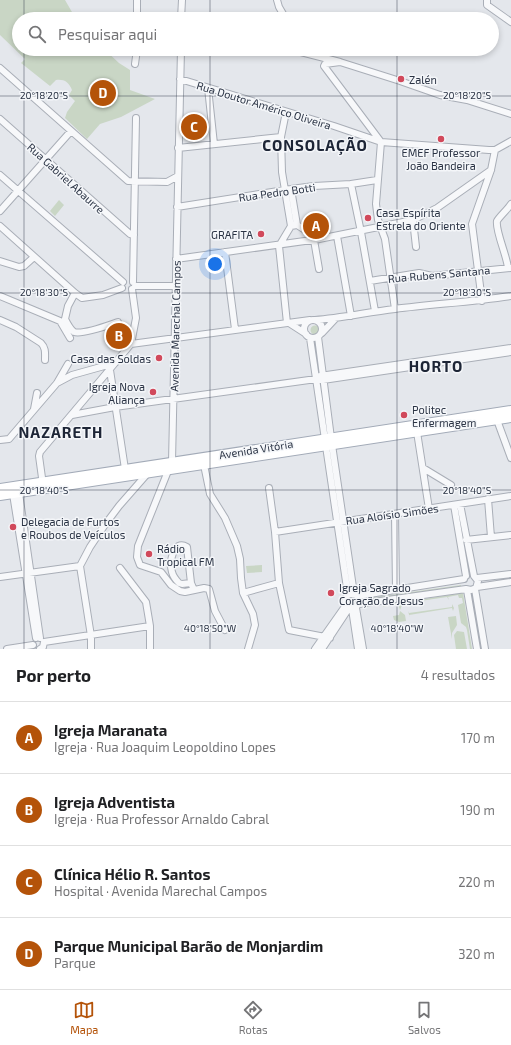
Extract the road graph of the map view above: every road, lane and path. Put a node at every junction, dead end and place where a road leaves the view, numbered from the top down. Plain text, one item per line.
1 (137, 0) edge
2 (182, 0) edge
3 (277, 0) edge
4 (487, 3) edge
5 (137, 12) edge
6 (181, 12) edge
7 (282, 12) edge
8 (498, 12) edge
9 (499, 12) edge
10 (511, 22) edge
11 (136, 56) edge
12 (181, 56) edge
13 (321, 56) edge
14 (340, 62) junction
15 (135, 64) dead end
16 (0, 68) edge
17 (180, 79) junction
18 (208, 88) junction
19 (286, 112) junction
20 (511, 114) edge
21 (136, 118) dead end
22 (0, 119) edge
23 (71, 131) junction
24 (282, 137) junction
25 (511, 141) edge
26 (381, 142) junction
27 (214, 144) junction
28 (178, 148) junction
29 (495, 150) junction
30 (46, 160) junction
31 (491, 170) junction
32 (0, 175) edge
33 (178, 176) junction
34 (378, 180) junction
35 (134, 182) junction
36 (167, 182) junction
37 (351, 184) junction
38 (177, 189) junction
39 (291, 189) junction
40 (284, 190) junction
41 (18, 191) junction
42 (511, 204) edge
43 (177, 207) junction
44 (0, 211) edge
45 (413, 220) junction
46 (294, 225) junction
47 (0, 226) edge
48 (381, 226) junction
49 (361, 232) junction
50 (134, 235) junction
51 (337, 236) junction
52 (317, 240) junction
53 (279, 246) junction
54 (416, 247) dead end
55 (225, 252) junction
56 (34, 256) junction
57 (176, 259) junction
58 (0, 261) edge
59 (510, 268) edge
60 (319, 269) dead end
61 (478, 270) junction
62 (391, 277) junction
63 (370, 281) junction
64 (123, 285) junction
65 (133, 286) junction
66 (175, 286) junction
67 (75, 293) junction
68 (0, 296) edge
69 (511, 297) edge
70 (482, 300) junction
71 (395, 309) junction
72 (375, 311) junction
73 (351, 316) junction
74 (336, 318) junction
75 (0, 320) edge
76 (63, 320) junction
77 (313, 320) junction
78 (118, 322) dead end
79 (288, 323) junction
80 (235, 329) junction
81 (320, 335) junction
82 (308, 336) junction
83 (70, 338) dead end
84 (174, 338) junction
85 (131, 344) junction
86 (511, 348) edge
87 (511, 352) edge
88 (45, 360) dead end
89 (115, 363) junction
90 (68, 364) dead end
91 (110, 370) junction
92 (102, 378) junction
93 (110, 378) junction
94 (320, 379) junction
95 (57, 383) junction
96 (37, 393) dead end
97 (174, 399) junction
98 (115, 407) junction
99 (511, 410) edge
100 (34, 411) junction
101 (72, 415) junction
102 (511, 418) edge
103 (497, 420) junction
104 (417, 432) junction
105 (0, 440) edge
106 (328, 442) junction
107 (511, 458) edge
108 (172, 462) junction
109 (204, 465) junction
110 (423, 468) junction
111 (125, 469) junction
112 (164, 471) junction
113 (147, 474) junction
114 (134, 476) junction
115 (451, 485) dead end
116 (43, 486) junction
117 (136, 486) junction
118 (0, 488) edge
119 (269, 488) dead end
120 (16, 494) junction
121 (0, 496) edge
122 (511, 496) edge
123 (488, 499) junction
124 (457, 504) junction
125 (429, 509) junction
126 (395, 514) junction
127 (341, 521) junction
128 (275, 533) junction
129 (511, 535) edge
130 (491, 537) junction
131 (466, 540) junction
132 (80, 566) junction
133 (120, 568) dead end
134 (28, 572) junction
135 (511, 574) edge
136 (0, 577) edge
137 (475, 577) junction
138 (465, 578) junction
139 (191, 582) junction
140 (511, 582) edge
141 (279, 583) junction
142 (476, 588) junction
143 (466, 589) junction
144 (194, 590) junction
145 (396, 590) junction
146 (243, 593) junction
147 (353, 595) junction
148 (352, 607) junction
149 (150, 626) junction
150 (225, 630) dead end
151 (91, 636) junction
152 (327, 637) junction
153 (39, 646) edge
154 (7, 649) edge
155 (91, 649) edge
156 (150, 649) edge
157 (248, 649) edge
158 (315, 649) edge
159 (322, 649) edge
160 (358, 649) edge
161 (363, 649) edge
162 (477, 649) edge
163 (485, 649) edge

1 - 5 street
2 - 6 street
3 - 7 street
4 - 8 street
9 - 10 street
11 - 15 street
12 - 17 street, Avenida Marechal Campos
13 - 14 street
14 - 20 street
14 - 26 street
16 - 23 street
17 - 18 street, Rua Doutor Américo Oliveira
17 - 28 street, Avenida Marechal Campos
18 - 19 street, Rua Doutor Américo Oliveira
18 - 27 street
19 - 24 street
19 - 26 street, Rua Doutor Américo Oliveira
21 - 35 street
22 - 30 street, Rua Gabriel Abaurre
23 - 30 street
23 - 35 street
24 - 27 street
24 - 40 street
25 - 29 street, Rua Doutor Américo Oliveira
26 - 29 street, Rua Doutor Américo Oliveira
26 - 34 street
27 - 28 street
28 - 33 street, Avenida Marechal Campos
29 - 31 street
30 - 41 street
30 - 50 street, Rua Gabriel Abaurre
31 - 45 street
31 - 61 street
32 - 41 street
33 - 36 street
33 - 38 street, Avenida Marechal Campos
34 - 37 street, Rua Pedro Botti
34 - 48 street
35 - 36 street
35 - 50 street
36 - 38 street
37 - 39 street, Rua Pedro Botti
37 - 49 street
38 - 43 street, Avenida Marechal Campos
39 - 40 street, Rua Pedro Botti
39 - 46 street
40 - 43 street, Rua Pedro Botti
40 - 46 street
41 - 44 street
41 - 64 street
42 - 59 street
43 - 57 street, Avenida Marechal Campos
45 - 48 street
45 - 54 street
46 - 52 street
46 - 53 street
47 - 56 street
48 - 49 street
48 - 62 street
49 - 51 street
49 - 63 street
50 - 65 street
51 - 52 street
51 - 73 street
52 - 53 street
52 - 60 street
53 - 55 street
53 - 79 street
55 - 57 street
55 - 80 street
56 - 58 street
56 - 67 street
57 - 66 street, Avenida Marechal Campos
59 - 61 street, Rua Rubens Santana
61 - 62 street, Rua Rubens Santana
61 - 70 street
62 - 63 street, Rua Rubens Santana
62 - 71 street
63 - 72 street
64 - 65 street
64 - 67 street
65 - 66 street
65 - 85 street
66 - 84 street, Avenida Marechal Campos
67 - 76 street
68 - 76 street
69 - 70 street
70 - 71 street
71 - 72 street
72 - 73 street
73 - 74 street
74 - 77 street
74 - 81 street
75 - 88 street
76 - 78 street
76 - 83 street
77 - 79 street
77 - 81 street
77 - 82 street
79 - 80 street
79 - 82 street
80 - 84 street
81 - 82 street
81 - 94 street
82 - 94 street
84 - 85 street
84 - 97 street, Avenida Marechal Campos
85 - 89 street
86 - 94 street
87 - 94 street
89 - 91 street
89 - 95 street
90 - 95 street
91 - 92 street
91 - 93 street
92 - 93 street
92 - 101 street
93 - 98 street
94 - 97 street
94 - 106 street
95 - 100 street
96 - 100 street
97 - 98 street
97 - 108 street, Avenida Marechal Campos
98 - 101 street
98 - 111 street
99 - 106 main road, Avenida Vitória
100 - 105 street
101 - 116 street
102 - 103 main road, Avenida Vitória
103 - 104 main road, Avenida Vitória
103 - 107 street
104 - 106 main road, Avenida Vitória
104 - 110 street
106 - 108 main road, Avenida Vitória
106 - 109 main road, Avenida Vitória
106 - 127 street
108 - 111 main road, Avenida Vitória
108 - 112 main road
109 - 112 main road, Avenida Vitória
109 - 146 street
110 - 115 street
110 - 125 street
111 - 116 main road, Avenida Vitória
112 - 113 main road, Avenida Vitória
112 - 144 street
113 - 114 main road, Avenida Vitória
113 - 117 street
114 - 116 main road, Avenida Vitória
114 - 117 street
116 - 118 main road, Avenida Vitória
116 - 120 main road, Avenida Vitória
117 - 132 street
119 - 128 street
120 - 121 main road, Avenida Vitória
120 - 134 street
122 - 123 street, Rua Aloísio Simões
123 - 124 street, Rua Aloísio Simões
123 - 130 street
124 - 125 street, Rua Aloísio Simões
124 - 131 street
124 - 138 street
125 - 126 street, Rua Aloísio Simões
126 - 127 street, Rua Aloísio Simões
126 - 145 street
127 - 128 street, Rua Aloísio Simões
127 - 147 street
128 - 141 street
129 - 130 street
130 - 131 street
131 - 137 street
132 - 134 street
132 - 151 street
133 - 149 street
134 - 136 street
134 - 153 street
135 - 137 street
137 - 138 street
137 - 142 street
138 - 143 street
138 - 145 street
139 - 139 street
139 - 144 street
140 - 142 street
141 - 146 street
141 - 152 street
142 - 143 street
142 - 163 street
143 - 148 street
143 - 162 street
144 - 150 street
145 - 147 street
146 - 157 street
147 - 148 street
147 - 148 street
148 - 152 street
148 - 160 street
148 - 161 street
149 - 151 street
149 - 156 street
151 - 153 street
151 - 155 street
152 - 158 street
152 - 159 street
153 - 154 street

